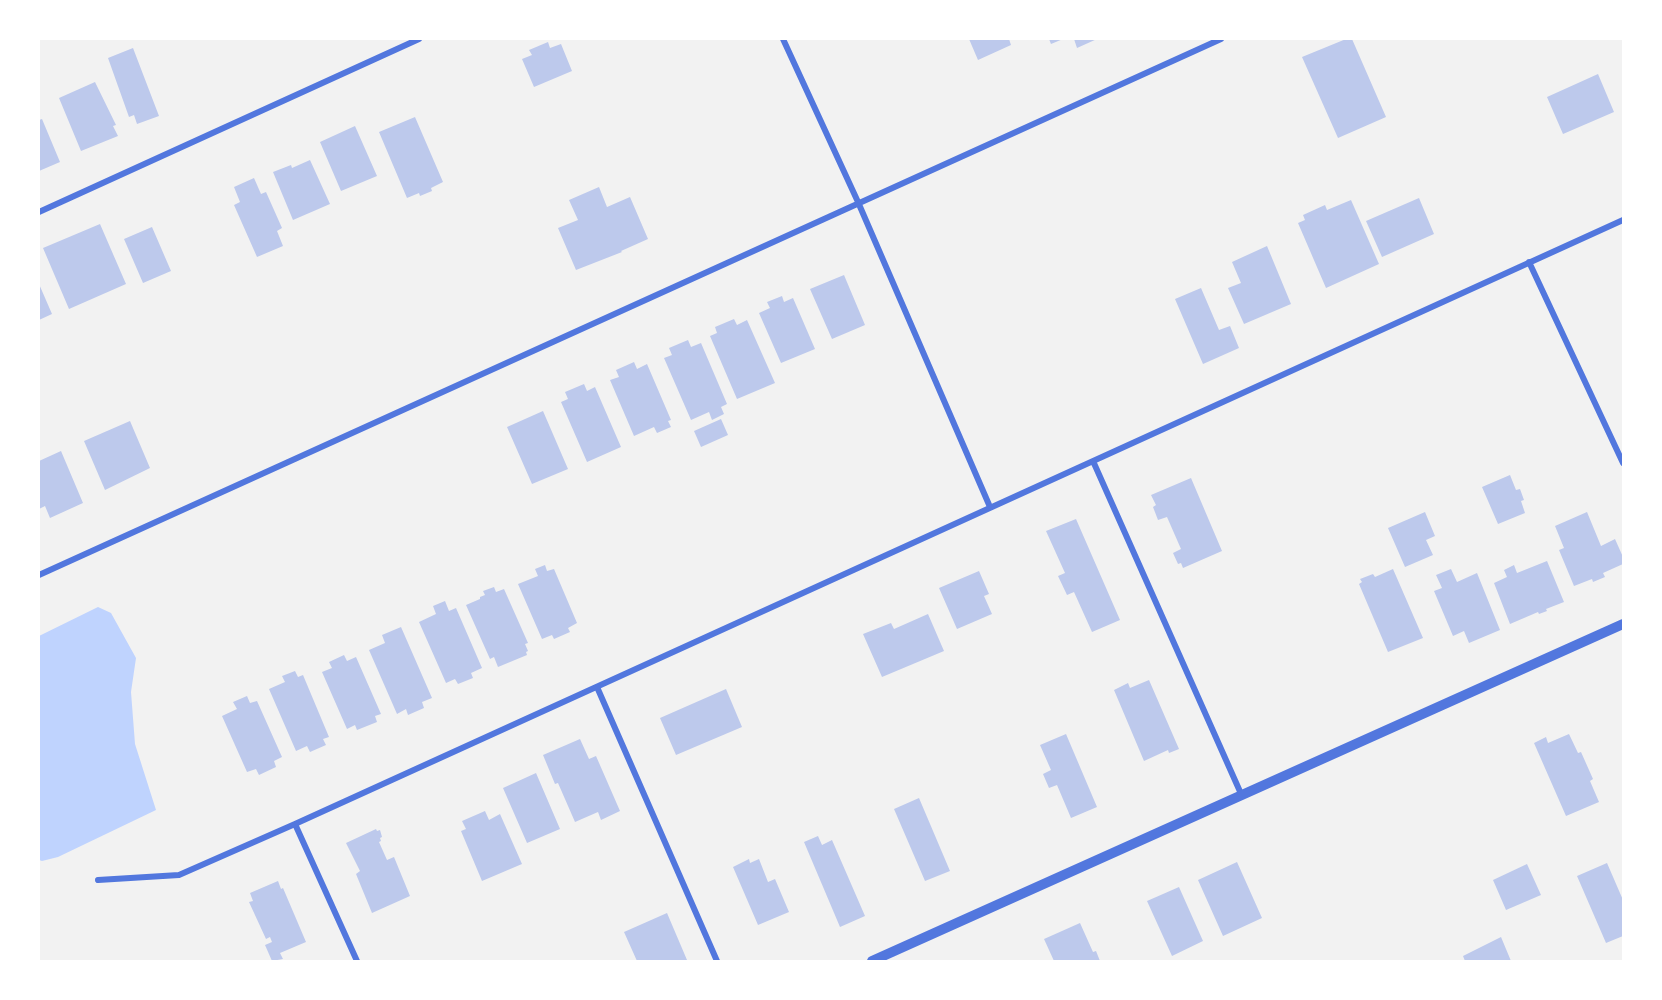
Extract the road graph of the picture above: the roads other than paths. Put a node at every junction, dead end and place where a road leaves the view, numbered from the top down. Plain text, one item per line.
1 (419, 39) edge
2 (783, 39) edge
3 (1221, 39) edge
4 (858, 202) junction
5 (39, 212) edge
6 (1623, 220) edge
7 (1529, 262) junction
8 (1093, 461) junction
9 (1623, 463) edge
10 (990, 507) junction
11 (39, 575) edge
12 (1623, 624) edge
13 (597, 687) junction
14 (1242, 796) junction
15 (295, 824) junction
16 (98, 880) dead end
17 (357, 961) edge
18 (717, 961) edge
19 (872, 961) edge

1 - 5 street
2 - 4 street
3 - 4 street
4 - 10 street
4 - 11 street
6 - 7 street
7 - 8 street
7 - 9 street
8 - 10 street
8 - 14 street
10 - 13 street
12 - 14 street
13 - 15 street
13 - 18 street
14 - 19 street
15 - 16 street
15 - 17 street

